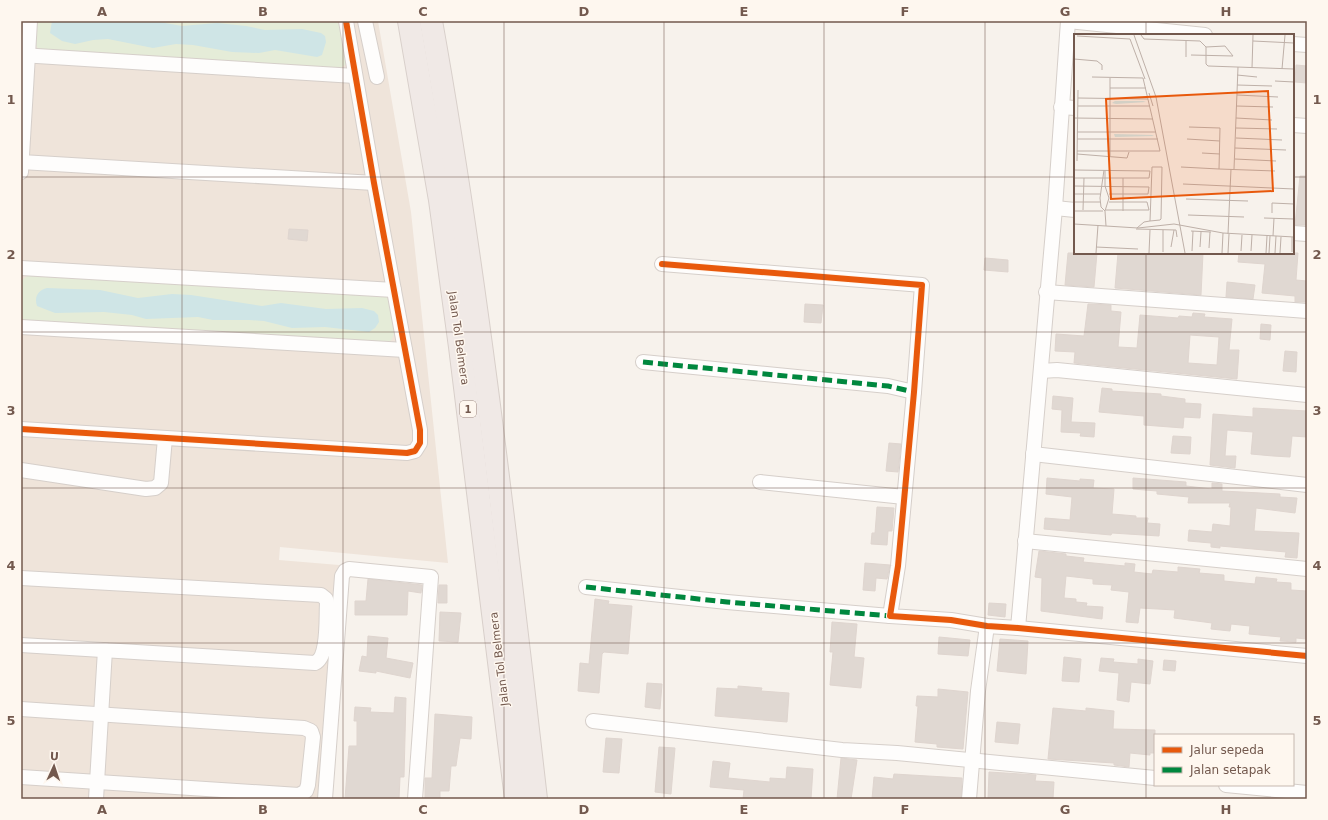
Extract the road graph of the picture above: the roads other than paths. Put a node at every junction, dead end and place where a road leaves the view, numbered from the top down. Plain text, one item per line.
1 (30, 21) edge
2 (346, 21) edge
3 (365, 21) edge
4 (409, 21) edge
5 (431, 21) edge
6 (1068, 21) edge
7 (1195, 34) edge
8 (1294, 44) edge
9 (1307, 45) edge
10 (24, 55) edge
11 (355, 76) junction
12 (377, 77) dead end
13 (1068, 107) edge
14 (1294, 125) edge
15 (1307, 126) edge
16 (21, 165) edge
17 (374, 183) junction
18 (1054, 208) junction
19 (1074, 210) edge
20 (1294, 233) edge
21 (1307, 234) edge
22 (662, 264) dead end
23 (21, 268) edge
24 (394, 290) junction
25 (1046, 292) junction
26 (1307, 311) edge
27 (21, 328) edge
28 (405, 350) junction
29 (644, 362) dead end
30 (1041, 371) junction
31 (914, 392) junction
32 (1307, 395) edge
33 (21, 429) edge
34 (165, 438) junction
35 (1033, 454) junction
36 (21, 470) edge
37 (760, 482) dead end
38 (1307, 485) edge
39 (904, 497) junction
40 (1025, 541) junction
41 (1307, 570) edge
42 (21, 578) edge
43 (586, 587) dead end
44 (890, 616) junction
45 (987, 626) junction
46 (1018, 628) junction
47 (21, 645) edge
48 (105, 650) junction
49 (1307, 656) edge
50 (21, 709) edge
51 (101, 715) junction
52 (593, 721) dead end
53 (973, 761) junction
54 (21, 778) edge
55 (1154, 778) edge
56 (97, 783) junction
57 (1236, 786) edge
58 (1307, 793) edge
59 (96, 799) edge
60 (325, 799) edge
61 (415, 799) edge
62 (516, 799) edge
63 (536, 799) edge
64 (969, 799) edge

1 - 10 street
2 - 11 street
3 - 12 street
4 - 62 highway, Jalan Tol Belmera / 1
5 - 63 highway, Jalan Tol Belmera / 1
6 - 7 street
6 - 13 street
8 - 9 street
10 - 11 street
10 - 16 street
11 - 17 street
13 - 18 street
14 - 15 street
16 - 17 street
17 - 24 street
18 - 19 street
18 - 25 street
20 - 21 street
22 - 31 street
23 - 24 street
24 - 28 street
25 - 26 street
25 - 30 street
27 - 28 street
28 - 34 street
29 - 31 street
30 - 32 street
30 - 35 street
31 - 39 street
33 - 34 street
34 - 36 street
35 - 38 street
35 - 40 street
37 - 39 street
39 - 44 street
40 - 41 street
40 - 46 street
42 - 48 street
43 - 44 street
44 - 45 street
45 - 46 street
45 - 53 street
46 - 49 street
47 - 48 street
48 - 51 street
50 - 51 street
51 - 56 street
51 - 56 street
52 - 53 street
53 - 55 street
53 - 64 street
54 - 56 street
56 - 59 street
57 - 58 street
60 - 61 street

